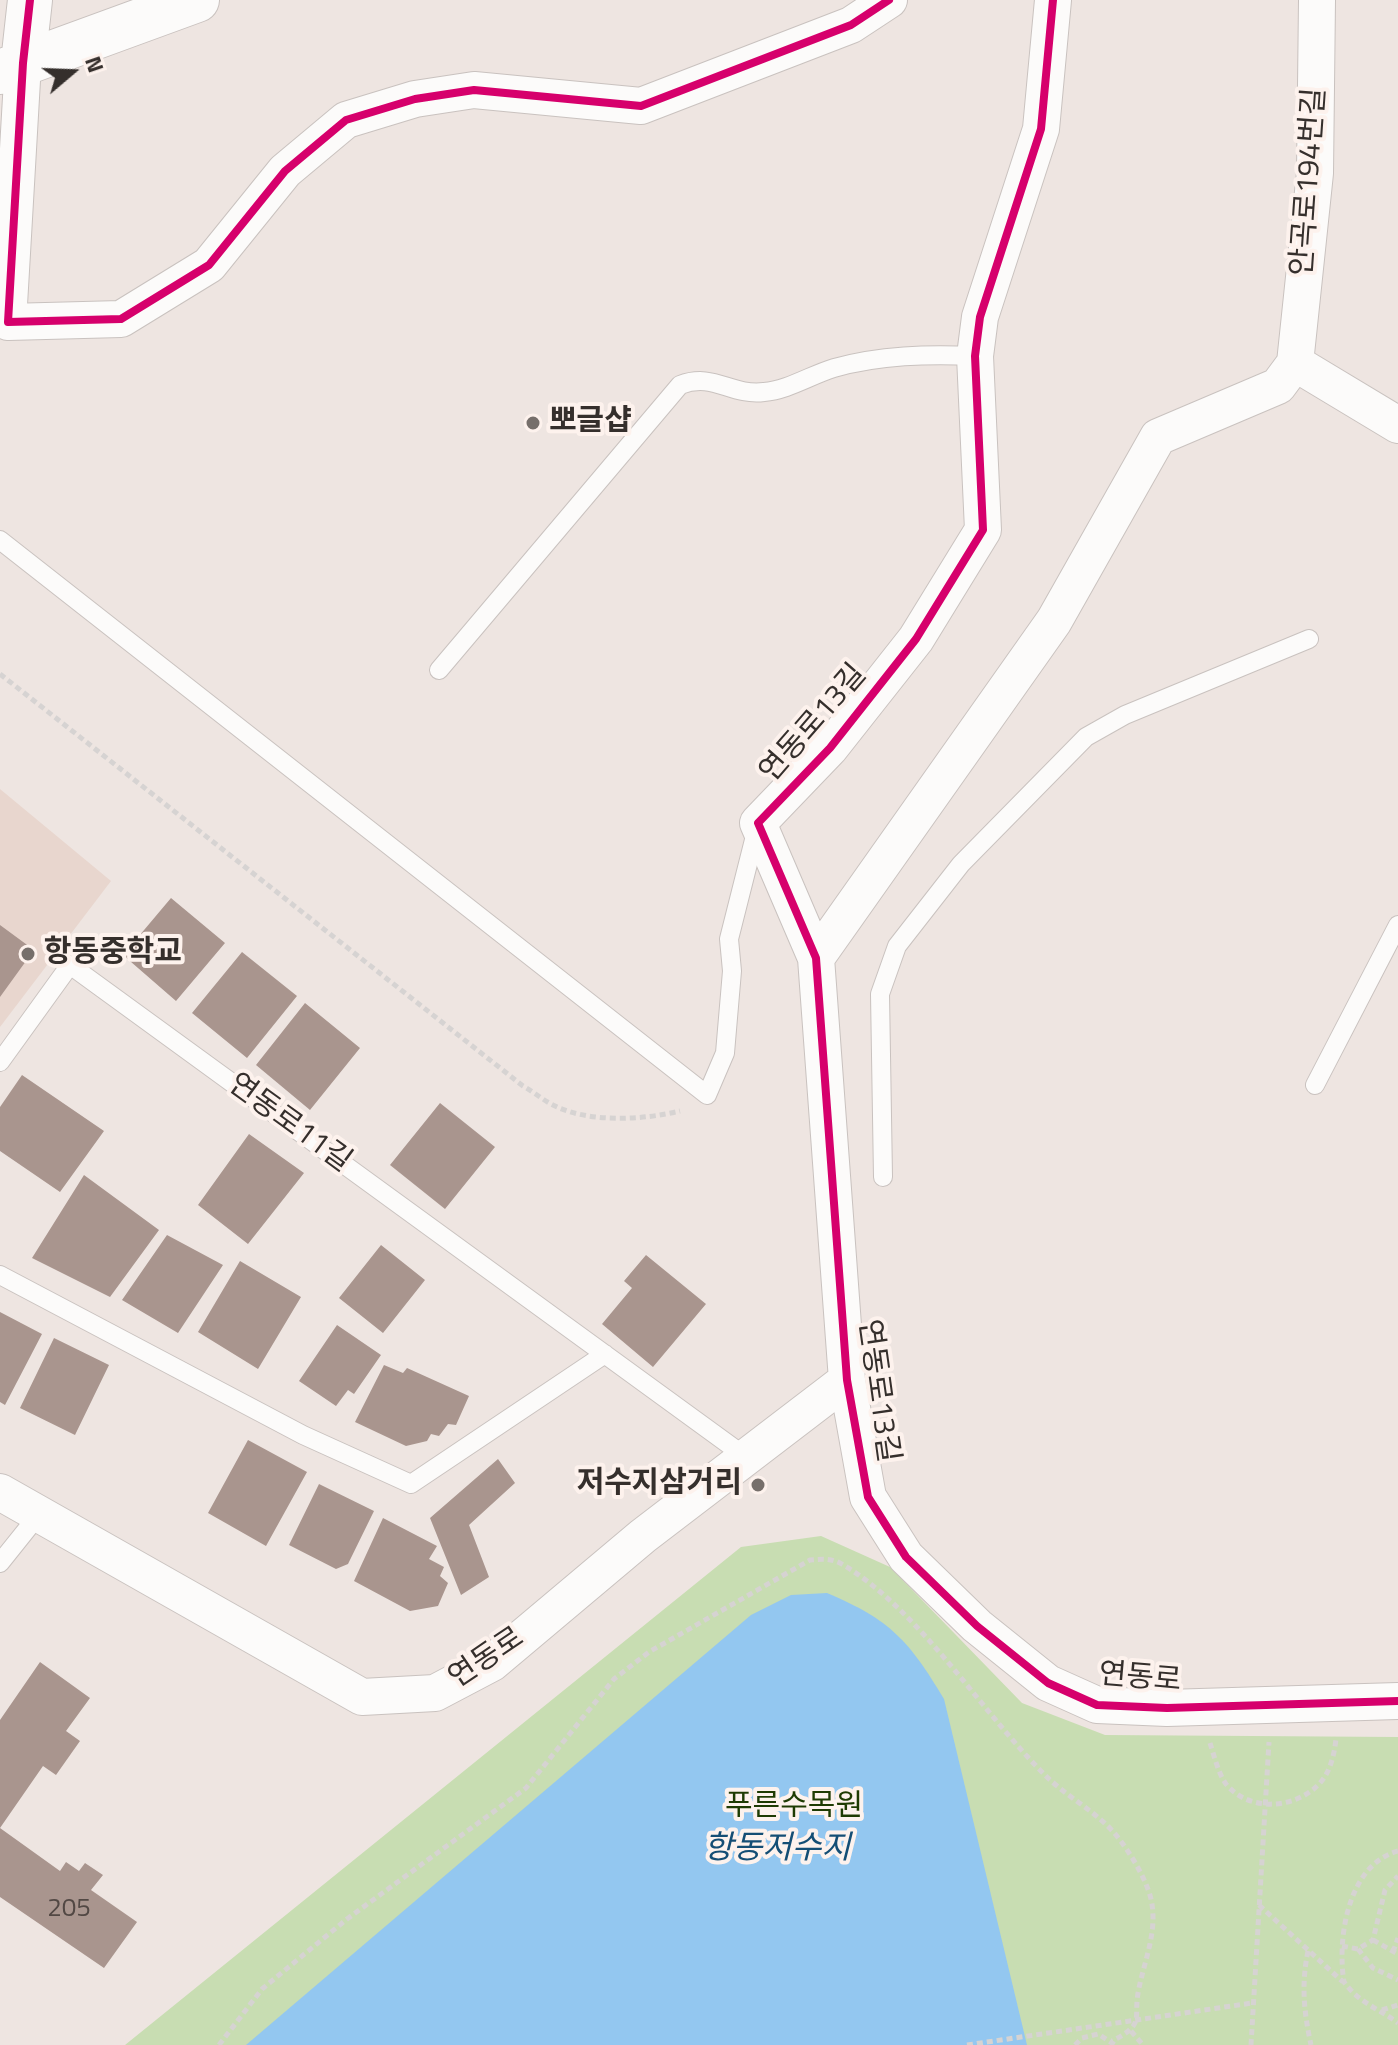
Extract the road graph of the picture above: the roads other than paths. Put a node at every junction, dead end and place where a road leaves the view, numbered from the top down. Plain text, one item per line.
1 (30, 0) edge
2 (197, 0) edge
3 (889, 0) edge
4 (1053, 0) edge
5 (1317, 0) edge
6 (11, 68) edge
7 (4, 324) edge
8 (975, 356) junction
9 (1295, 363) junction
10 (1398, 425) edge
11 (0, 540) edge
12 (1309, 639) dead end
13 (439, 670) dead end
14 (758, 823) junction
15 (1398, 925) edge
16 (816, 958) junction
17 (0, 1062) edge
18 (1315, 1085) dead end
19 (883, 1177) dead end
20 (0, 1275) edge
21 (605, 1354) junction
22 (847, 1380) junction
23 (746, 1457) junction
24 (0, 1492) edge
25 (868, 1497) joint
26 (40, 1513) junction
27 (0, 1563) edge
28 (1398, 1701) edge

1 - 6 street
2 - 6 street
3 - 7 street
4 - 8 street, 연동로13길
5 - 9 street, 안곡로194번길
6 - 7 street
8 - 13 lane
8 - 14 street, 연동로13길
9 - 10 street
9 - 16 street
11 - 14 lane
12 - 19 lane
14 - 16 street, 연동로13길
15 - 18 lane
16 - 22 street, 연동로13길
17 - 21 lane, 연동로11길
20 - 21 lane
21 - 23 lane, 연동로11길
22 - 23 street, 연동로
22 - 25 street, 연동로13길
23 - 26 street, 연동로
24 - 26 street, 연동로
25 - 28 street, 연동로
26 - 27 lane

